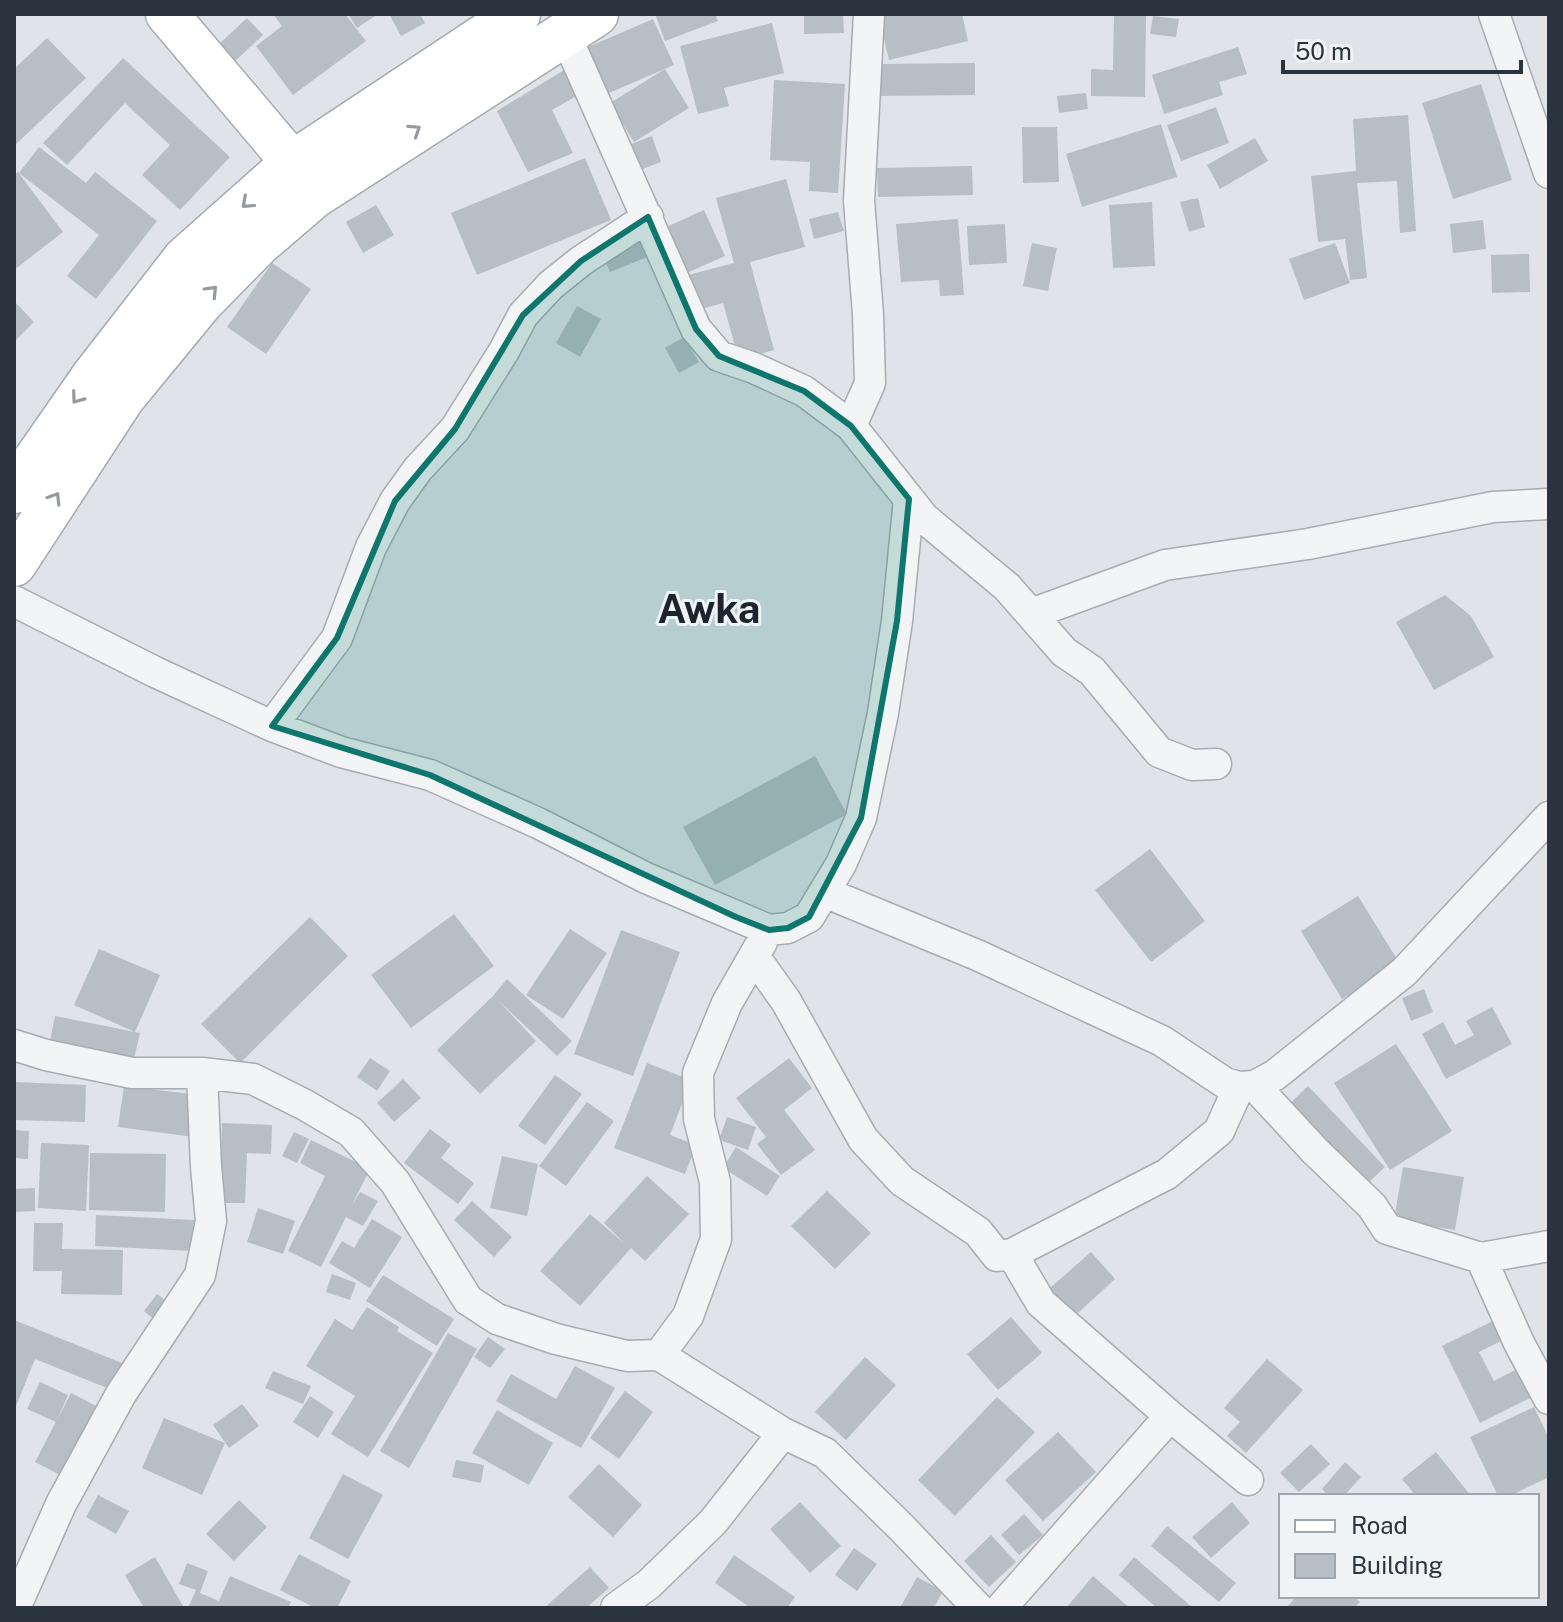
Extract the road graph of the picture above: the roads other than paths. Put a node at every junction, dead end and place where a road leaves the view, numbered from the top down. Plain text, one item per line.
1 (167, 14) edge
2 (518, 14) edge
3 (869, 14) edge
4 (1494, 14) edge
5 (581, 24) edge
6 (1549, 170) edge
7 (303, 180) junction
8 (648, 217) junction
9 (851, 426) junction
10 (14, 491) edge
11 (909, 499) junction
12 (1549, 504) edge
13 (14, 564) edge
14 (14, 601) edge
15 (1031, 614) junction
16 (272, 726) junction
17 (1216, 764) dead end
18 (1549, 817) edge
19 (824, 892) junction
20 (761, 943) junction
21 (14, 1045) edge
22 (202, 1073) junction
23 (1247, 1086) junction
24 (1549, 1246) edge
25 (1012, 1254) junction
26 (1481, 1258) junction
27 (659, 1355) junction
28 (1549, 1399) edge
29 (1170, 1416) junction
30 (783, 1433) junction
31 (1248, 1480) dead end
32 (15, 1608) edge
33 (616, 1608) edge
34 (978, 1608) edge
35 (1001, 1608) edge

1 - 7 street
2 - 7 main road
3 - 9 street
4 - 6 street
7 -> 5 main road
5 - 8 street
7 -> 10 main road
13 -> 7 main road
8 - 9 street
8 - 16 street
9 - 11 street
11 - 15 street
11 - 19 street
12 - 15 street
14 - 16 street
15 - 17 street
16 - 20 street
18 - 23 street
19 - 20 street
19 - 23 street
20 - 25 street
20 - 27 street
21 - 22 street
22 - 27 street
22 - 32 street
23 - 25 street
23 - 26 street
24 - 26 street
25 - 29 street
26 - 28 street
27 - 30 street
29 - 31 street
29 - 35 street
30 - 33 street
30 - 34 street

